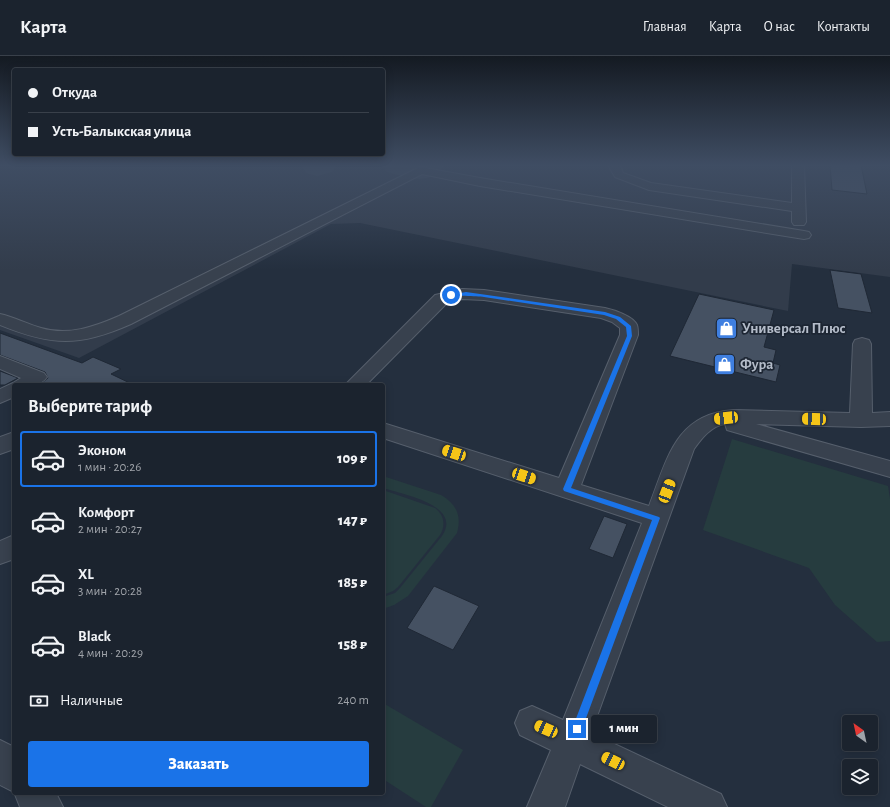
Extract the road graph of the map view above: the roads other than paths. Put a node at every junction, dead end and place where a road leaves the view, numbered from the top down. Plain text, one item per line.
1 (361, 200) edge
2 (590, 200) edge
3 (745, 200) edge
4 (799, 200) edge
5 (799, 208) junction
6 (773, 230) junction
7 (804, 235) dead end
8 (0, 319) edge
9 (862, 344) dead end
10 (0, 362) edge
11 (26, 383) edge
12 (356, 383) edge
13 (12, 390) edge
14 (0, 397) edge
15 (714, 419) junction
16 (890, 419) edge
17 (861, 420) junction
18 (385, 431) edge
19 (12, 440) edge
20 (0, 447) edge
21 (890, 469) edge
22 (567, 489) junction
23 (656, 518) junction
24 (532, 723) dead end
25 (572, 741) junction
26 (0, 758) edge
27 (12, 772) edge
28 (34, 795) edge
29 (44, 807) edge
30 (546, 807) edge
31 (708, 807) edge

1 - 8 street
2 - 6 street
3 - 5 street
4 - 5 street
5 - 6 street
6 - 7 street
9 - 17 street
10 - 11 street
12 - 22 street
13 - 14 street
15 - 17 street
15 - 21 street
15 - 23 street
16 - 17 street
18 - 22 street
19 - 20 street
22 - 23 street
23 - 25 street
24 - 25 street
25 - 30 street
25 - 31 street
26 - 27 street
28 - 29 street

